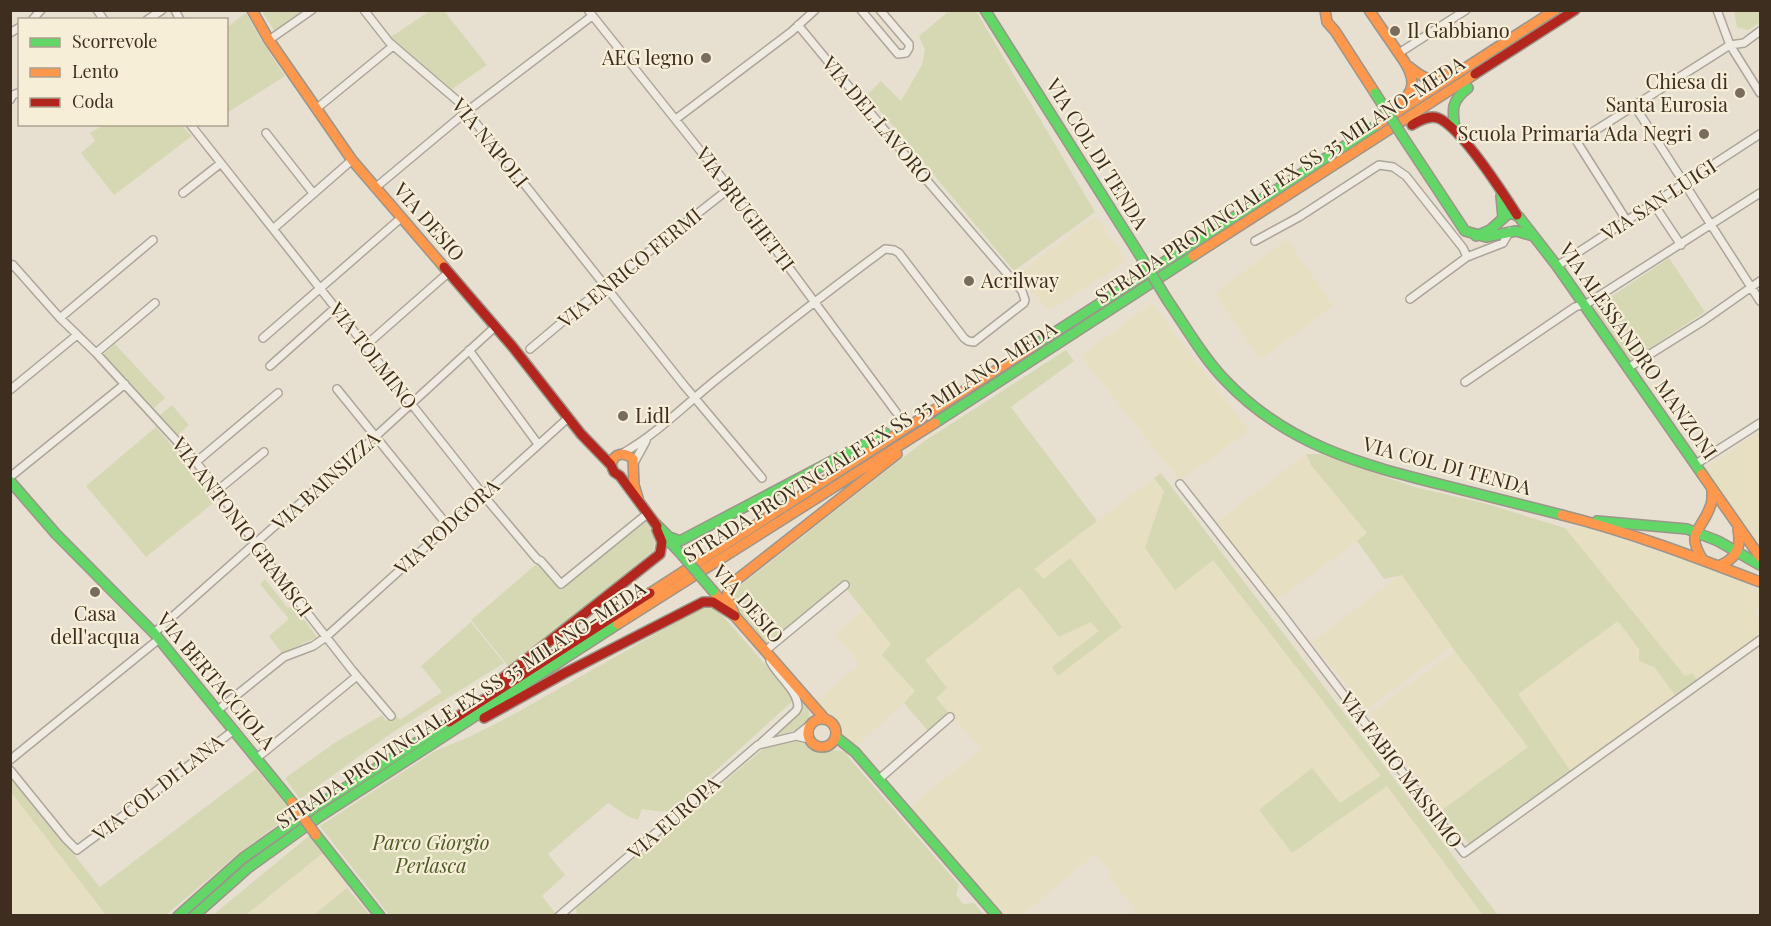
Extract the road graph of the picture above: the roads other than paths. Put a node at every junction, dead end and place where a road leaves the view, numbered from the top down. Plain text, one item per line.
1 (252, 10) edge
2 (312, 10) edge
3 (364, 10) edge
4 (815, 10) edge
5 (861, 10) edge
6 (880, 10) edge
7 (985, 10) edge
8 (1325, 10) edge
9 (1369, 10) edge
10 (1466, 10) edge
11 (1556, 10) edge
12 (1575, 10) edge
13 (1717, 10) edge
14 (590, 13) edge
15 (798, 25) junction
16 (1761, 31) edge
17 (269, 40) junction
18 (1730, 45) junction
19 (393, 46) junction
20 (1403, 60) junction
21 (1498, 61) junction
22 (1477, 63) junction
23 (1761, 93) edge
24 (1634, 105) junction
25 (316, 109) junction
26 (466, 112) junction
27 (676, 119) junction
28 (192, 126) edge
29 (1455, 129) junction
30 (266, 133) dead end
31 (1761, 134) edge
32 (1363, 135) junction
33 (1378, 139) junction
34 (352, 160) junction
35 (221, 163) junction
36 (1685, 183) junction
37 (375, 188) junction
38 (730, 188) junction
39 (1500, 189) junction
40 (183, 193) dead end
41 (313, 193) junction
42 (1761, 193) edge
43 (1653, 203) junction
44 (1518, 216) junction
45 (401, 218) junction
46 (1503, 218) junction
47 (1627, 221) junction
48 (1711, 225) junction
49 (273, 229) junction
50 (1514, 230) junction
51 (1476, 236) junction
52 (1535, 237) junction
53 (153, 240) dead end
54 (1255, 241) dead end
55 (1681, 244) junction
56 (1467, 258) junction
57 (12, 266) edge
58 (1557, 266) junction
59 (448, 273) junction
60 (1761, 281) edge
61 (605, 286) junction
62 (1751, 286) junction
63 (320, 289) junction
64 (1410, 299) dead end
65 (813, 302) junction
66 (1761, 302) edge
67 (155, 303) dead end
68 (1584, 306) junction
69 (335, 308) junction
70 (60, 318) junction
71 (496, 326) junction
72 (77, 335) junction
73 (263, 338) dead end
74 (365, 346) junction
75 (530, 349) dead end
76 (469, 350) junction
77 (96, 353) junction
78 (270, 366) dead end
79 (1628, 368) junction
80 (1465, 382) dead end
81 (125, 384) junction
82 (337, 389) dead end
83 (10, 390) edge
84 (278, 393) dead end
85 (694, 397) junction
86 (411, 404) junction
87 (896, 412) dead end
88 (951, 412) junction
89 (927, 415) junction
90 (568, 418) junction
91 (1761, 423) edge
92 (375, 437) junction
93 (647, 439) junction
94 (538, 444) junction
95 (593, 447) junction
96 (264, 452) dead end
97 (620, 454) junction
98 (196, 462) junction
99 (1696, 464) junction
100 (611, 465) junction
101 (634, 466) junction
102 (620, 476) junction
103 (762, 478) dead end
104 (10, 479) edge
105 (1180, 484) dead end
106 (1712, 486) junction
107 (218, 490) junction
108 (483, 495) junction
109 (639, 501) junction
110 (651, 519) junction
111 (1583, 520) junction
112 (1735, 522) junction
113 (448, 526) junction
114 (1695, 531) junction
115 (256, 543) junction
116 (1738, 551) junction
117 (1761, 557) edge
118 (1703, 560) junction
119 (1761, 565) edge
120 (1718, 566) junction
121 (1761, 582) edge
122 (845, 585) dead end
123 (735, 616) junction
124 (157, 636) junction
125 (326, 637) junction
126 (1761, 640) edge
127 (766, 652) junction
128 (357, 676) junction
129 (483, 700) junction
130 (218, 710) junction
131 (392, 716) dead end
132 (950, 717) dead end
133 (816, 721) junction
134 (234, 730) junction
135 (444, 735) junction
136 (796, 736) junction
137 (809, 739) junction
138 (834, 741) junction
139 (759, 745) junction
140 (257, 758) junction
141 (10, 760) edge
142 (10, 770) edge
143 (878, 780) junction
144 (178, 915) edge
145 (194, 915) edge
146 (380, 915) edge
147 (559, 915) edge
148 (997, 915) edge

1 - 17 main road, VIA DESIO
2 - 17 street
3 - 19 street, VIA NAPOLI
4 - 15 street
5 - 6 street
7 - 111 main road, VIA COL DI TENDA, bridge
8 - 51 main road, bridge
9 - 20 main road
10 - 20 street
11 - 22 main road, STRADA PROVINCIALE EX SS 35 MILANO-MEDA
12 - 21 main road, STRADA PROVINCIALE EX SS 35 MILANO-MEDA
13 - 18 street
14 - 26 street
14 - 27 street, VIA BRUGHETTI
15 - 27 street
15 - 65 street, VIA DEL LAVORO
16 - 18 street
17 - 25 main road, VIA DESIO
18 - 23 street
18 - 24 street
19 - 25 street
19 - 26 street, VIA NAPOLI
20 - 22 main road
20 - 32 main road
21 - 29 main road
21 - 33 main road, STRADA PROVINCIALE EX SS 35 MILANO-MEDA
22 - 32 main road, STRADA PROVINCIALE EX SS 35 MILANO-MEDA
24 - 36 street
24 - 47 street
25 - 34 main road, VIA DESIO
26 - 37 street
26 - 61 street, VIA NAPOLI
27 - 38 street, VIA BRUGHETTI
28 - 35 street, VIA TOLMINO
29 - 33 main road
29 - 39 main road, VIA ALESSANDRO MANZONI
30 - 41 street
31 - 36 street, VIA SAN LUIGI
32 - 89 main road, STRADA PROVINCIALE EX SS 35 MILANO-MEDA
33 - 88 main road, STRADA PROVINCIALE EX SS 35 MILANO-MEDA
34 - 37 main road, VIA DESIO
34 - 41 street
35 - 40 street
35 - 49 street, VIA TOLMINO
36 - 43 street, VIA SAN LUIGI
36 - 48 street
37 - 45 main road, VIA DESIO
38 - 61 street, VIA ENRICO FERMI
38 - 65 street, VIA BRUGHETTI
39 - 44 main road, VIA ALESSANDRO MANZONI
39 - 46 main road
41 - 49 street
42 - 48 street
43 - 47 street, VIA SAN LUIGI
43 - 55 street
44 - 46 main road
44 - 50 main road
44 - 52 main road, VIA ALESSANDRO MANZONI
45 - 59 main road, VIA DESIO
45 - 63 street
46 - 50 main road
46 - 51 main road
47 - 58 street, VIA SAN LUIGI
48 - 55 street
48 - 62 street
49 - 63 street, VIA TOLMINO
50 - 51 main road
50 - 52 main road, VIA ALESSANDRO MANZONI
50 - 56 street
52 - 58 main road, VIA ALESSANDRO MANZONI
53 - 70 street
54 - 56 street
55 - 68 street
56 - 64 street
57 - 70 street, VIA ANTONIO GRAMSCI
58 - 68 main road, VIA ALESSANDRO MANZONI
59 - 71 main road, VIA DESIO
59 - 74 street
60 - 62 street
61 - 75 street, VIA ENRICO FERMI
61 - 85 street, VIA NAPOLI
62 - 66 street
62 - 79 street
63 - 69 street, VIA TOLMINO
63 - 73 street
65 - 85 street
65 - 87 street, VIA BRUGHETTI
67 - 77 street
68 - 79 main road, VIA ALESSANDRO MANZONI
68 - 80 street
69 - 74 street, VIA TOLMINO
69 - 78 street
70 - 72 street, VIA ANTONIO GRAMSCI
71 - 76 street, VIA BAINSIZZA
71 - 90 main road, VIA DESIO
72 - 77 street, VIA ANTONIO GRAMSCI
72 - 83 street
74 - 86 street, VIA TOLMINO
76 - 86 street, VIA BAINSIZZA
76 - 94 street
77 - 81 street, VIA ANTONIO GRAMSCI
79 - 99 main road, VIA ALESSANDRO MANZONI
81 - 98 street, VIA ANTONIO GRAMSCI
81 - 104 street
82 - 92 street
84 - 98 street
85 - 93 street
85 - 103 street, VIA NAPOLI
86 - 92 street, VIA BAINSIZZA
86 - 108 street, VIA TOLMINO
88 - 123 main road
88 - 135 main road, STRADA PROVINCIALE EX SS 35 MILANO-MEDA
89 - 110 main road
89 - 129 main road, STRADA PROVINCIALE EX SS 35 MILANO-MEDA
90 - 94 street, VIA PODGORA
90 - 95 main road, VIA DESIO
91 - 99 street
92 - 113 street
92 - 115 street, VIA BAINSIZZA
93 - 97 street
93 - 101 street
94 - 108 street, VIA PODGORA
95 - 97 main road
95 - 100 main road, VIA DESIO
96 - 107 street
97 - 100 main road
97 - 101 main road
98 - 107 street, VIA ANTONIO GRAMSCI
99 - 106 main road, VIA ALESSANDRO MANZONI
100 - 102 main road
101 - 102 main road
101 - 109 main road, VIA DESIO
102 - 109 main road, VIA DESIO
104 - 124 main road, VIA BERTACCIOLA
105 - 126 street, VIA FABIO MASSIMO
106 - 112 main road, VIA ALESSANDRO MANZONI
106 - 114 main road, VIA ALESSANDRO MANZONI
107 - 115 street, VIA ANTONIO GRAMSCI
108 - 110 street, VIA TOLMINO
108 - 113 street, VIA PODGORA
109 - 110 main road, VIA DESIO
110 - 123 main road, VIA DESIO, bridge
110 - 129 main road
111 - 114 main road, VIA COL DI TENDA
111 - 118 main road, VIA COL DI TENDA
112 - 116 main road
112 - 117 main road, VIA ALESSANDRO MANZONI
113 - 125 street, VIA PODGORA
114 - 116 main road, VIA COL DI TENDA
114 - 118 main road
115 - 124 street, VIA BAINSIZZA
115 - 125 street, VIA ANTONIO GRAMSCI
116 - 119 main road, VIA COL DI TENDA
116 - 120 main road
118 - 120 main road, VIA COL DI TENDA
120 - 121 main road, VIA COL DI TENDA
122 - 127 street
123 - 127 main road, VIA DESIO
123 - 135 main road
124 - 130 main road, VIA BERTACCIOLA
124 - 141 street, VIA BAINSIZZA
125 - 128 street, VIA ANTONIO GRAMSCI
125 - 130 street, VIA PODGORA
127 - 133 main road, VIA DESIO
127 - 139 street
128 - 131 street, VIA ANTONIO GRAMSCI
128 - 140 street
129 - 144 main road, STRADA PROVINCIALE EX SS 35 MILANO-MEDA
130 - 134 main road, VIA BERTACCIOLA
132 - 143 street
133 - 136 street, VIA EUROPA
133 - 137 main road
133 - 138 main road
134 - 140 main road, VIA BERTACCIOLA
134 - 142 street, VIA COL DI LANA
135 - 145 main road, STRADA PROVINCIALE EX SS 35 MILANO-MEDA
136 - 137 street, VIA EUROPA
136 - 139 street, VIA EUROPA
137 - 138 main road
138 - 143 main road
139 - 147 street, VIA EUROPA
140 - 146 main road, VIA BERTACCIOLA, bridge
143 - 148 main road

